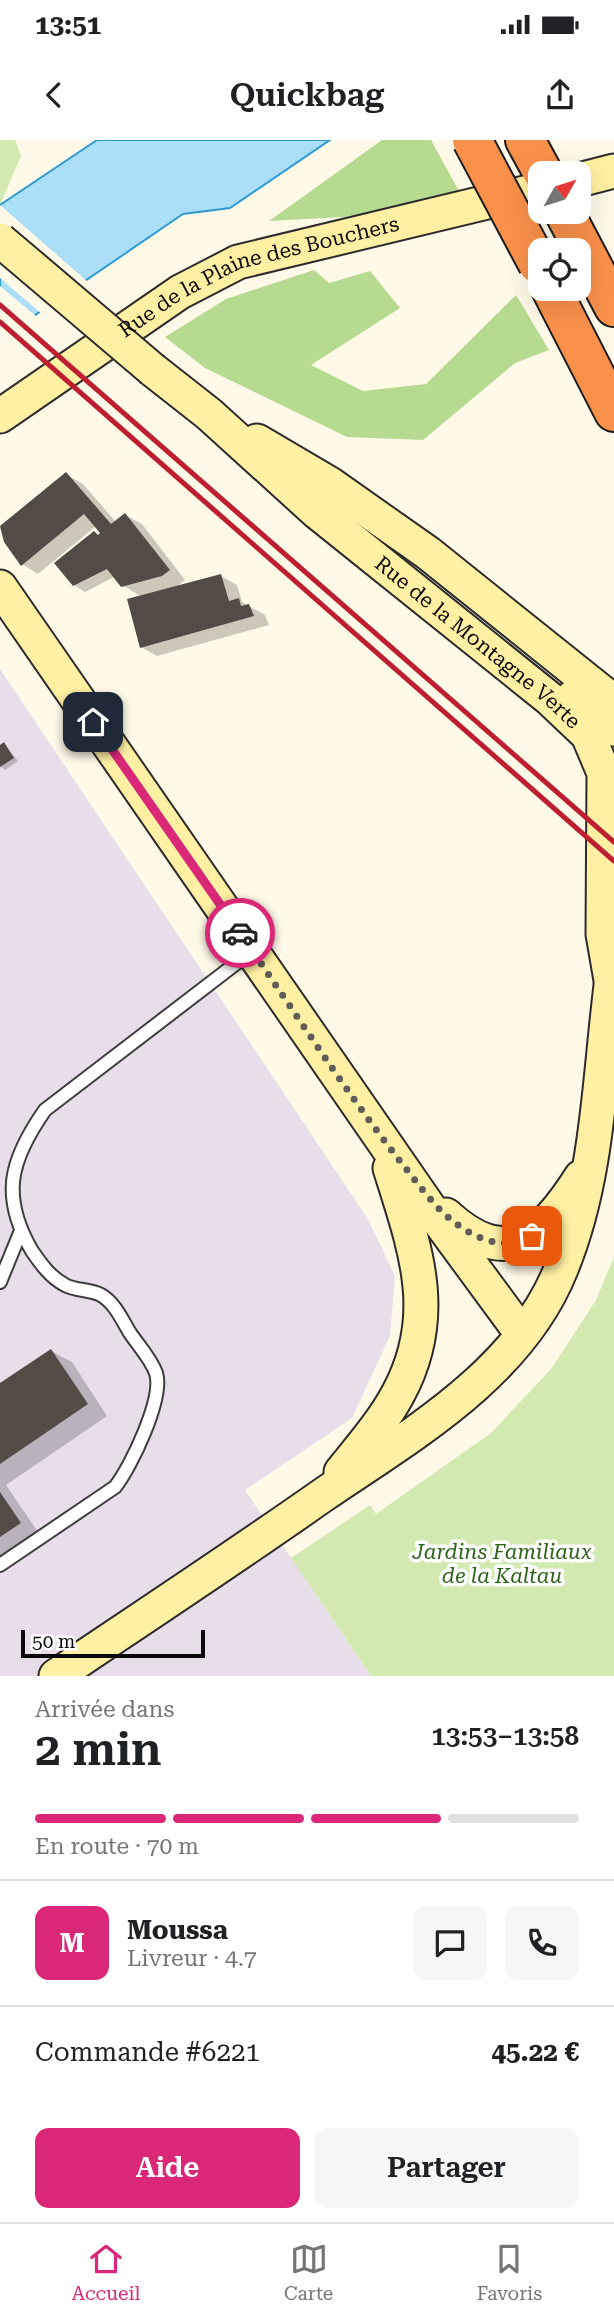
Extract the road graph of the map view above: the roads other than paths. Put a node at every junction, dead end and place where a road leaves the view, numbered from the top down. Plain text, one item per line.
1 (472, 140) edge
2 (525, 140) edge
3 (536, 161) edge
4 (614, 171) edge
5 (592, 177) edge
6 (528, 192) edge
7 (570, 224) edge
8 (0, 240) edge
9 (528, 246) edge
10 (557, 301) edge
11 (614, 307) edge
12 (614, 412) edge
13 (209, 414) junction
14 (0, 416) edge
15 (0, 587) edge
16 (613, 707) edge
17 (252, 951) junction
18 (613, 972) edge
19 (380, 1136) junction
20 (592, 1160) junction
21 (20, 1233) junction
22 (0, 1282) edge
23 (522, 1334) junction
24 (322, 1496) junction
25 (0, 1565) edge
26 (56, 1676) edge

1 - 9 highway, bridge
2 - 3 highway
4 - 5 street
6 - 14 street, Rue de la Plaine des Bouchers
7 - 11 highway
8 - 13 street, Rue de la Montagne Verte, bridge
10 - 12 highway
13 - 16 street, Rue de la Montagne Verte
13 - 18 street, Rue de la Montagne Verte
15 - 17 street
17 - 19 street
17 - 21 lane
18 - 20 street, Rue de la Montagne Verte
19 - 20 street, Rue de la Montagne Verte
19 - 23 street
19 - 24 street
20 - 23 street, Rue de la Montagne Verte
21 - 22 lane
21 - 25 lane
23 - 24 street
24 - 26 street

